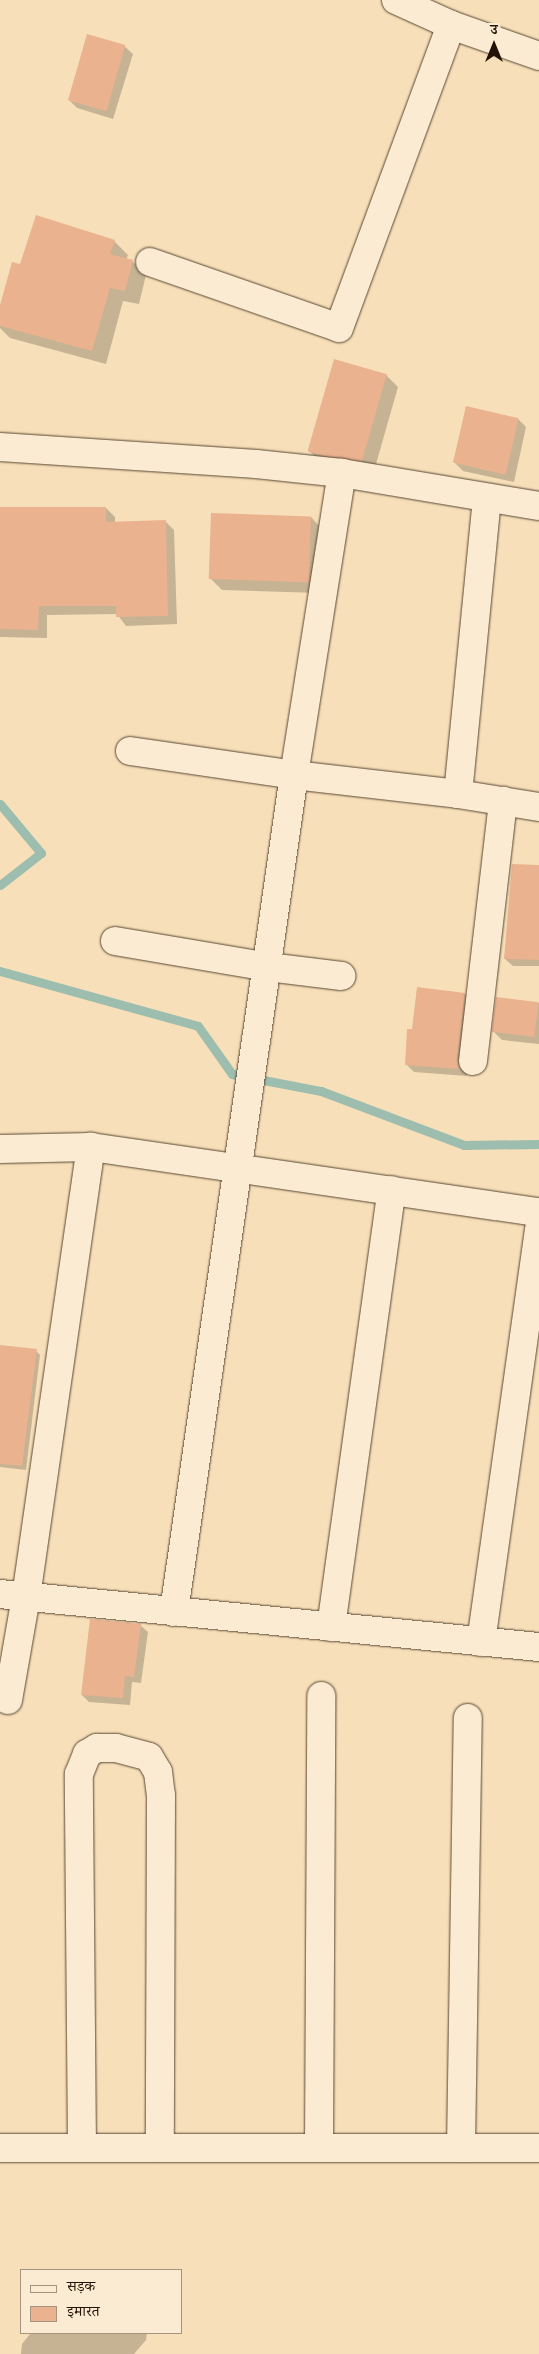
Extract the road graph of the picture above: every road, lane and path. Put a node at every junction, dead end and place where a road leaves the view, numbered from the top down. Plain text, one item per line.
1 (396, 0) edge
2 (451, 26) junction
3 (539, 56) edge
4 (150, 262) dead end
5 (0, 447) edge
6 (342, 473) junction
7 (487, 498) junction
8 (539, 506) edge
9 (130, 751) dead end
10 (294, 775) junction
11 (458, 794) junction
12 (503, 801) junction
13 (539, 807) edge
14 (115, 941) dead end
15 (268, 967) junction
16 (341, 976) dead end
17 (473, 1061) dead end
18 (91, 1146) junction
19 (0, 1149) edge
20 (238, 1168) junction
21 (392, 1190) junction
22 (539, 1212) edge
23 (539, 1229) edge
24 (13, 1596) edge
25 (174, 1612) junction
26 (331, 1627) junction
27 (481, 1642) junction
28 (539, 1647) edge
29 (321, 1696) dead end
30 (8, 1700) dead end
31 (468, 1718) dead end
32 (0, 2148) edge
33 (82, 2148) junction
34 (160, 2148) junction
35 (319, 2148) junction
36 (460, 2148) junction
37 (539, 2148) edge

1 - 2 street
2 - 3 street
2 - 4 street
5 - 6 street
6 - 7 street
6 - 10 street
7 - 8 street
7 - 11 street
9 - 10 street
10 - 11 street
10 - 15 street
11 - 12 street
12 - 13 street
12 - 17 street
14 - 15 street
15 - 16 street
15 - 20 street
18 - 19 street
18 - 20 street
18 - 24 street
20 - 21 street
20 - 25 street
21 - 22 street
21 - 26 street
23 - 27 street
24 - 25 street
24 - 30 street
25 - 26 street
26 - 27 street
27 - 28 street
29 - 35 street
31 - 36 street
32 - 33 street
33 - 34 street
33 - 34 street
34 - 35 street
35 - 36 street
36 - 37 street

